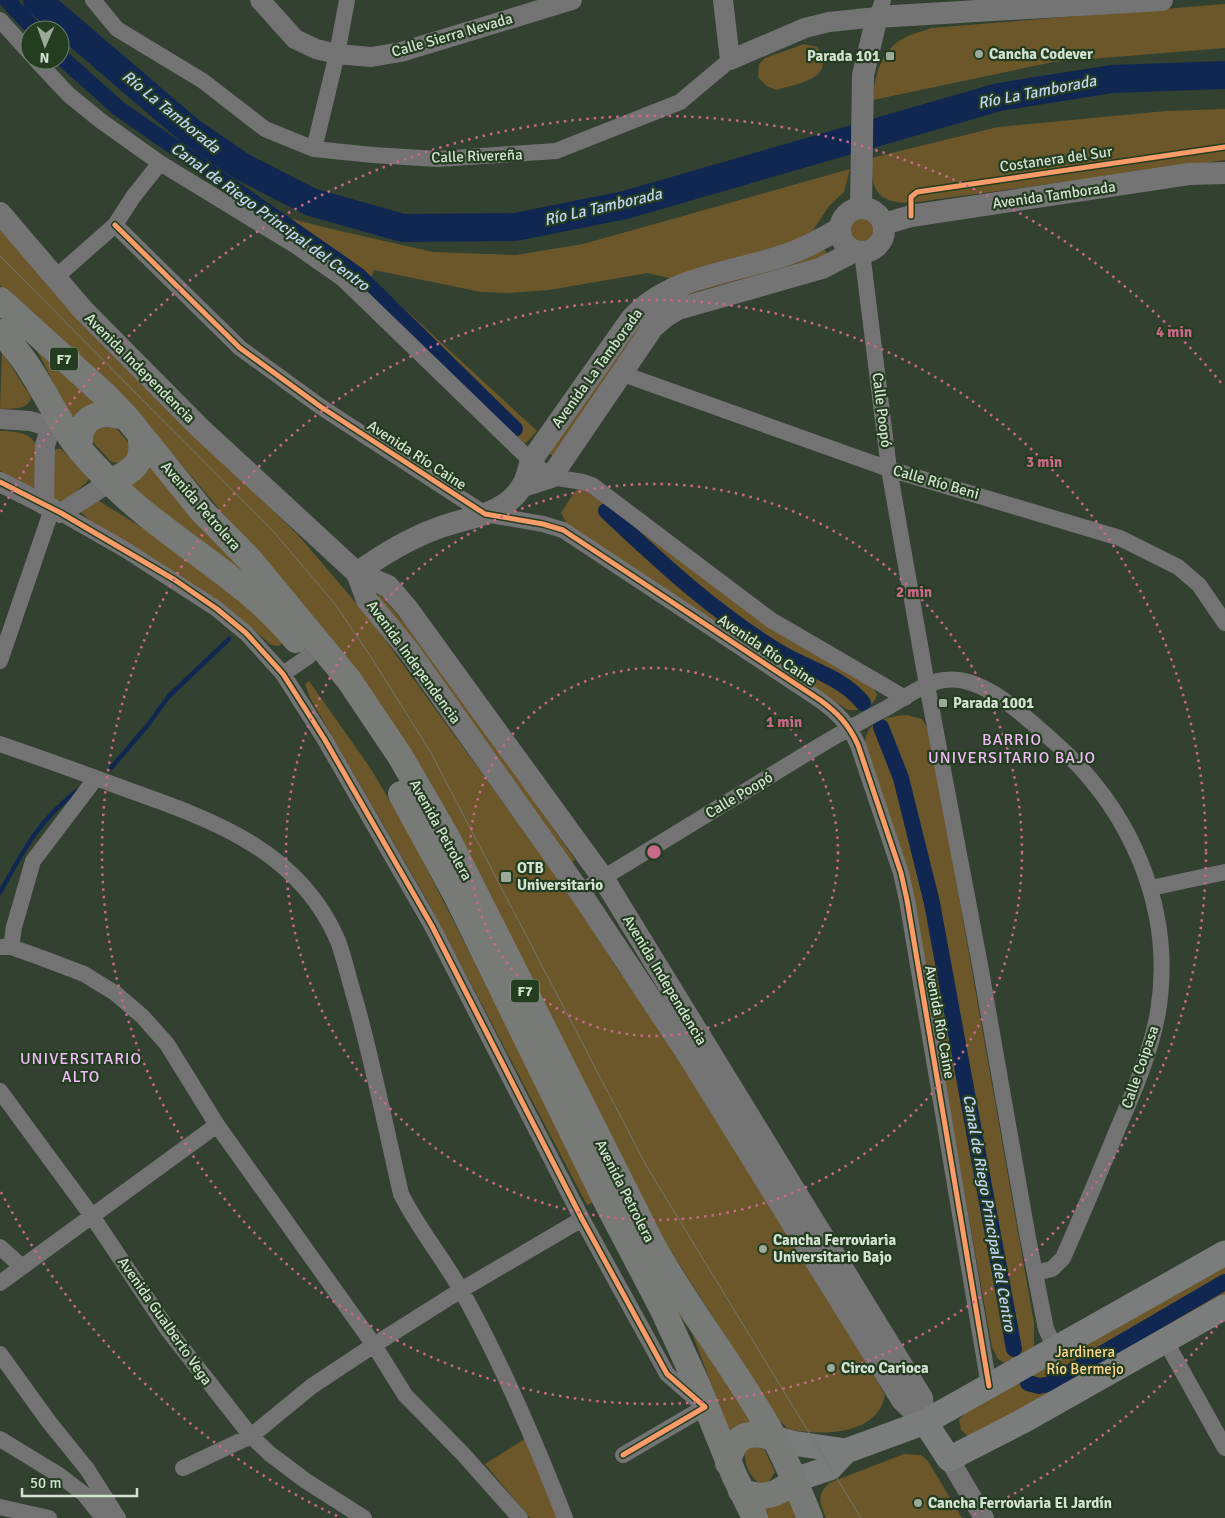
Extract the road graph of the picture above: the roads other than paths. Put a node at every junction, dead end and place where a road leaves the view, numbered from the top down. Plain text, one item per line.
1 (93, 0) edge
2 (260, 0) edge
3 (347, 0) edge
4 (572, 0) edge
5 (724, 0) edge
6 (1162, 0) edge
7 (1045, 4) edge
8 (880, 9) edge
9 (0, 20) edge
10 (20, 42) edge
11 (337, 54) junction
12 (730, 60) junction
13 (45, 70) edge
14 (314, 149) junction
15 (160, 163) junction
16 (1225, 173) edge
17 (861, 207) junction
18 (0, 213) edge
19 (884, 224) junction
20 (115, 225) junction
21 (840, 229) junction
22 (859, 252) junction
23 (56, 277) junction
24 (0, 300) edge
25 (0, 332) edge
26 (623, 374) junction
27 (0, 419) edge
28 (89, 419) junction
29 (57, 426) junction
30 (134, 426) junction
31 (80, 450) junction
32 (530, 461) junction
33 (889, 469) junction
34 (551, 477) junction
35 (0, 482) edge
36 (110, 482) junction
37 (523, 486) junction
38 (52, 509) junction
39 (485, 514) junction
40 (358, 573) junction
41 (1225, 623) edge
42 (309, 656) junction
43 (0, 660) edge
44 (283, 674) junction
45 (927, 685) junction
46 (906, 698) junction
47 (850, 727) junction
48 (0, 744) edge
49 (96, 778) junction
50 (1225, 872) edge
51 (603, 878) junction
52 (1150, 888) junction
53 (580, 892) junction
54 (5, 947) edge
55 (0, 1091) edge
56 (217, 1125) junction
57 (92, 1216) junction
58 (582, 1219) junction
59 (0, 1247) edge
60 (1225, 1253) edge
61 (22, 1267) junction
62 (1035, 1273) junction
63 (0, 1283) edge
64 (461, 1290) junction
65 (1225, 1307) edge
66 (1166, 1342) junction
67 (374, 1344) junction
68 (1056, 1350) junction
69 (0, 1354) edge
70 (989, 1386) junction
71 (706, 1407) junction
72 (925, 1422) junction
73 (251, 1436) junction
74 (0, 1438) edge
75 (774, 1438) junction
76 (1225, 1448) edge
77 (846, 1451) junction
78 (623, 1455) dead end
79 (948, 1459) junction
80 (728, 1463) junction
81 (183, 1468) dead end
82 (794, 1480) junction
83 (741, 1491) junction
84 (5, 1511) edge
85 (49, 1518) edge
86 (113, 1518) edge
87 (364, 1518) edge
88 (520, 1518) edge
89 (566, 1518) edge
90 (755, 1518) edge
91 (810, 1518) edge
92 (984, 1518) edge

1 - 14 street, Calle Rivereña
2 - 11 street, Calle Sierra Nevada
3 - 11 street
4 - 11 street, Calle Sierra Nevada
5 - 12 street
6 - 7 main road
7 - 8 main road
8 - 12 street, Calle Rivereña
8 - 17 main road
9 - 10 street
11 - 14 street
12 - 14 street, Calle Rivereña
13 - 15 street
15 - 20 street
15 - 32 street, Avenida Río Caine
16 - 19 main road, Avenida Tamborada
17 - 19 main road
17 - 21 main road
18 - 23 main road, Avenida Independencia
19 - 22 main road
20 - 23 street
20 - 39 street, Avenida Río Caine
21 - 22 main road
21 - 32 main road, Avenida La Tamborada
22 - 26 main road, Avenida La Tamborada
22 - 33 street, Calle Poopó
23 - 40 main road, Avenida Independencia
24 - 30 highway, Avenida Petrolera / F7
25 - 29 highway, Avenida Petrolera / F7
26 - 33 street, Calle Río Beni
26 - 34 main road, Avenida La Tamborada
27 - 29 street
28 - 29 street
28 - 30 highway
28 - 31 highway
29 - 31 highway, Avenida Petrolera / F7
29 - 38 street
30 - 36 highway
30 - 75 highway, Avenida Petrolera / F7
31 - 36 highway, Avenida Petrolera / F7
32 - 34 street, Avenida Río Caine
32 - 37 main road, Avenida La Tamborada
33 - 41 street, Calle Río Beni
33 - 45 street, Calle Poopó
34 - 37 main road
34 - 46 street, Avenida Río Caine
35 - 38 street
36 - 38 street
36 - 42 highway, Avenida Petrolera / F7
37 - 39 main road
38 - 43 street
38 - 44 street
39 - 40 main road
39 - 47 street, Avenida Río Caine
40 - 51 main road, Avenida Independencia
40 - 53 main road, Avenida Independencia
42 - 44 street
42 - 71 highway, Avenida Petrolera / F7
44 - 58 street
45 - 46 street, Calle Poopó
45 - 52 street, Calle Coipasa
45 - 62 street, Calle Poopó
46 - 47 street, Calle Poopó
47 - 51 street, Calle Poopó
47 - 70 street, Avenida Río Caine
48 - 49 street
49 - 54 street
49 - 64 street
50 - 52 street
51 - 53 street, Calle Poopó
51 - 72 main road, Avenida Independencia
52 - 62 street, Calle Coipasa
53 - 72 main road, Avenida Independencia
54 - 56 street
55 - 57 street, Avenida Gualberto Vega
56 - 57 street
56 - 67 street
57 - 61 street
57 - 73 street, Avenida Gualberto Vega
58 - 64 street
58 - 71 street
59 - 61 street
60 - 68 main road
61 - 63 street
62 - 68 street
64 - 67 street
64 - 89 street
65 - 66 main road
66 - 76 street
66 - 79 main road
67 - 73 street
67 - 88 street
68 - 70 main road
69 - 86 street
70 - 72 main road
71 - 78 street
71 - 80 highway, Avenida Petrolera / F7
72 - 77 main road
72 - 79 main road, Avenida Independencia
73 - 81 street
73 - 87 street, Avenida Gualberto Vega
74 - 86 street
75 - 77 main road
75 - 80 highway
75 - 82 highway, F7
77 - 82 main road
79 - 92 street, Avenida Independencia
80 - 83 highway, F7
82 - 83 highway
82 - 91 highway, F7
83 - 90 highway, F7
84 - 85 street

